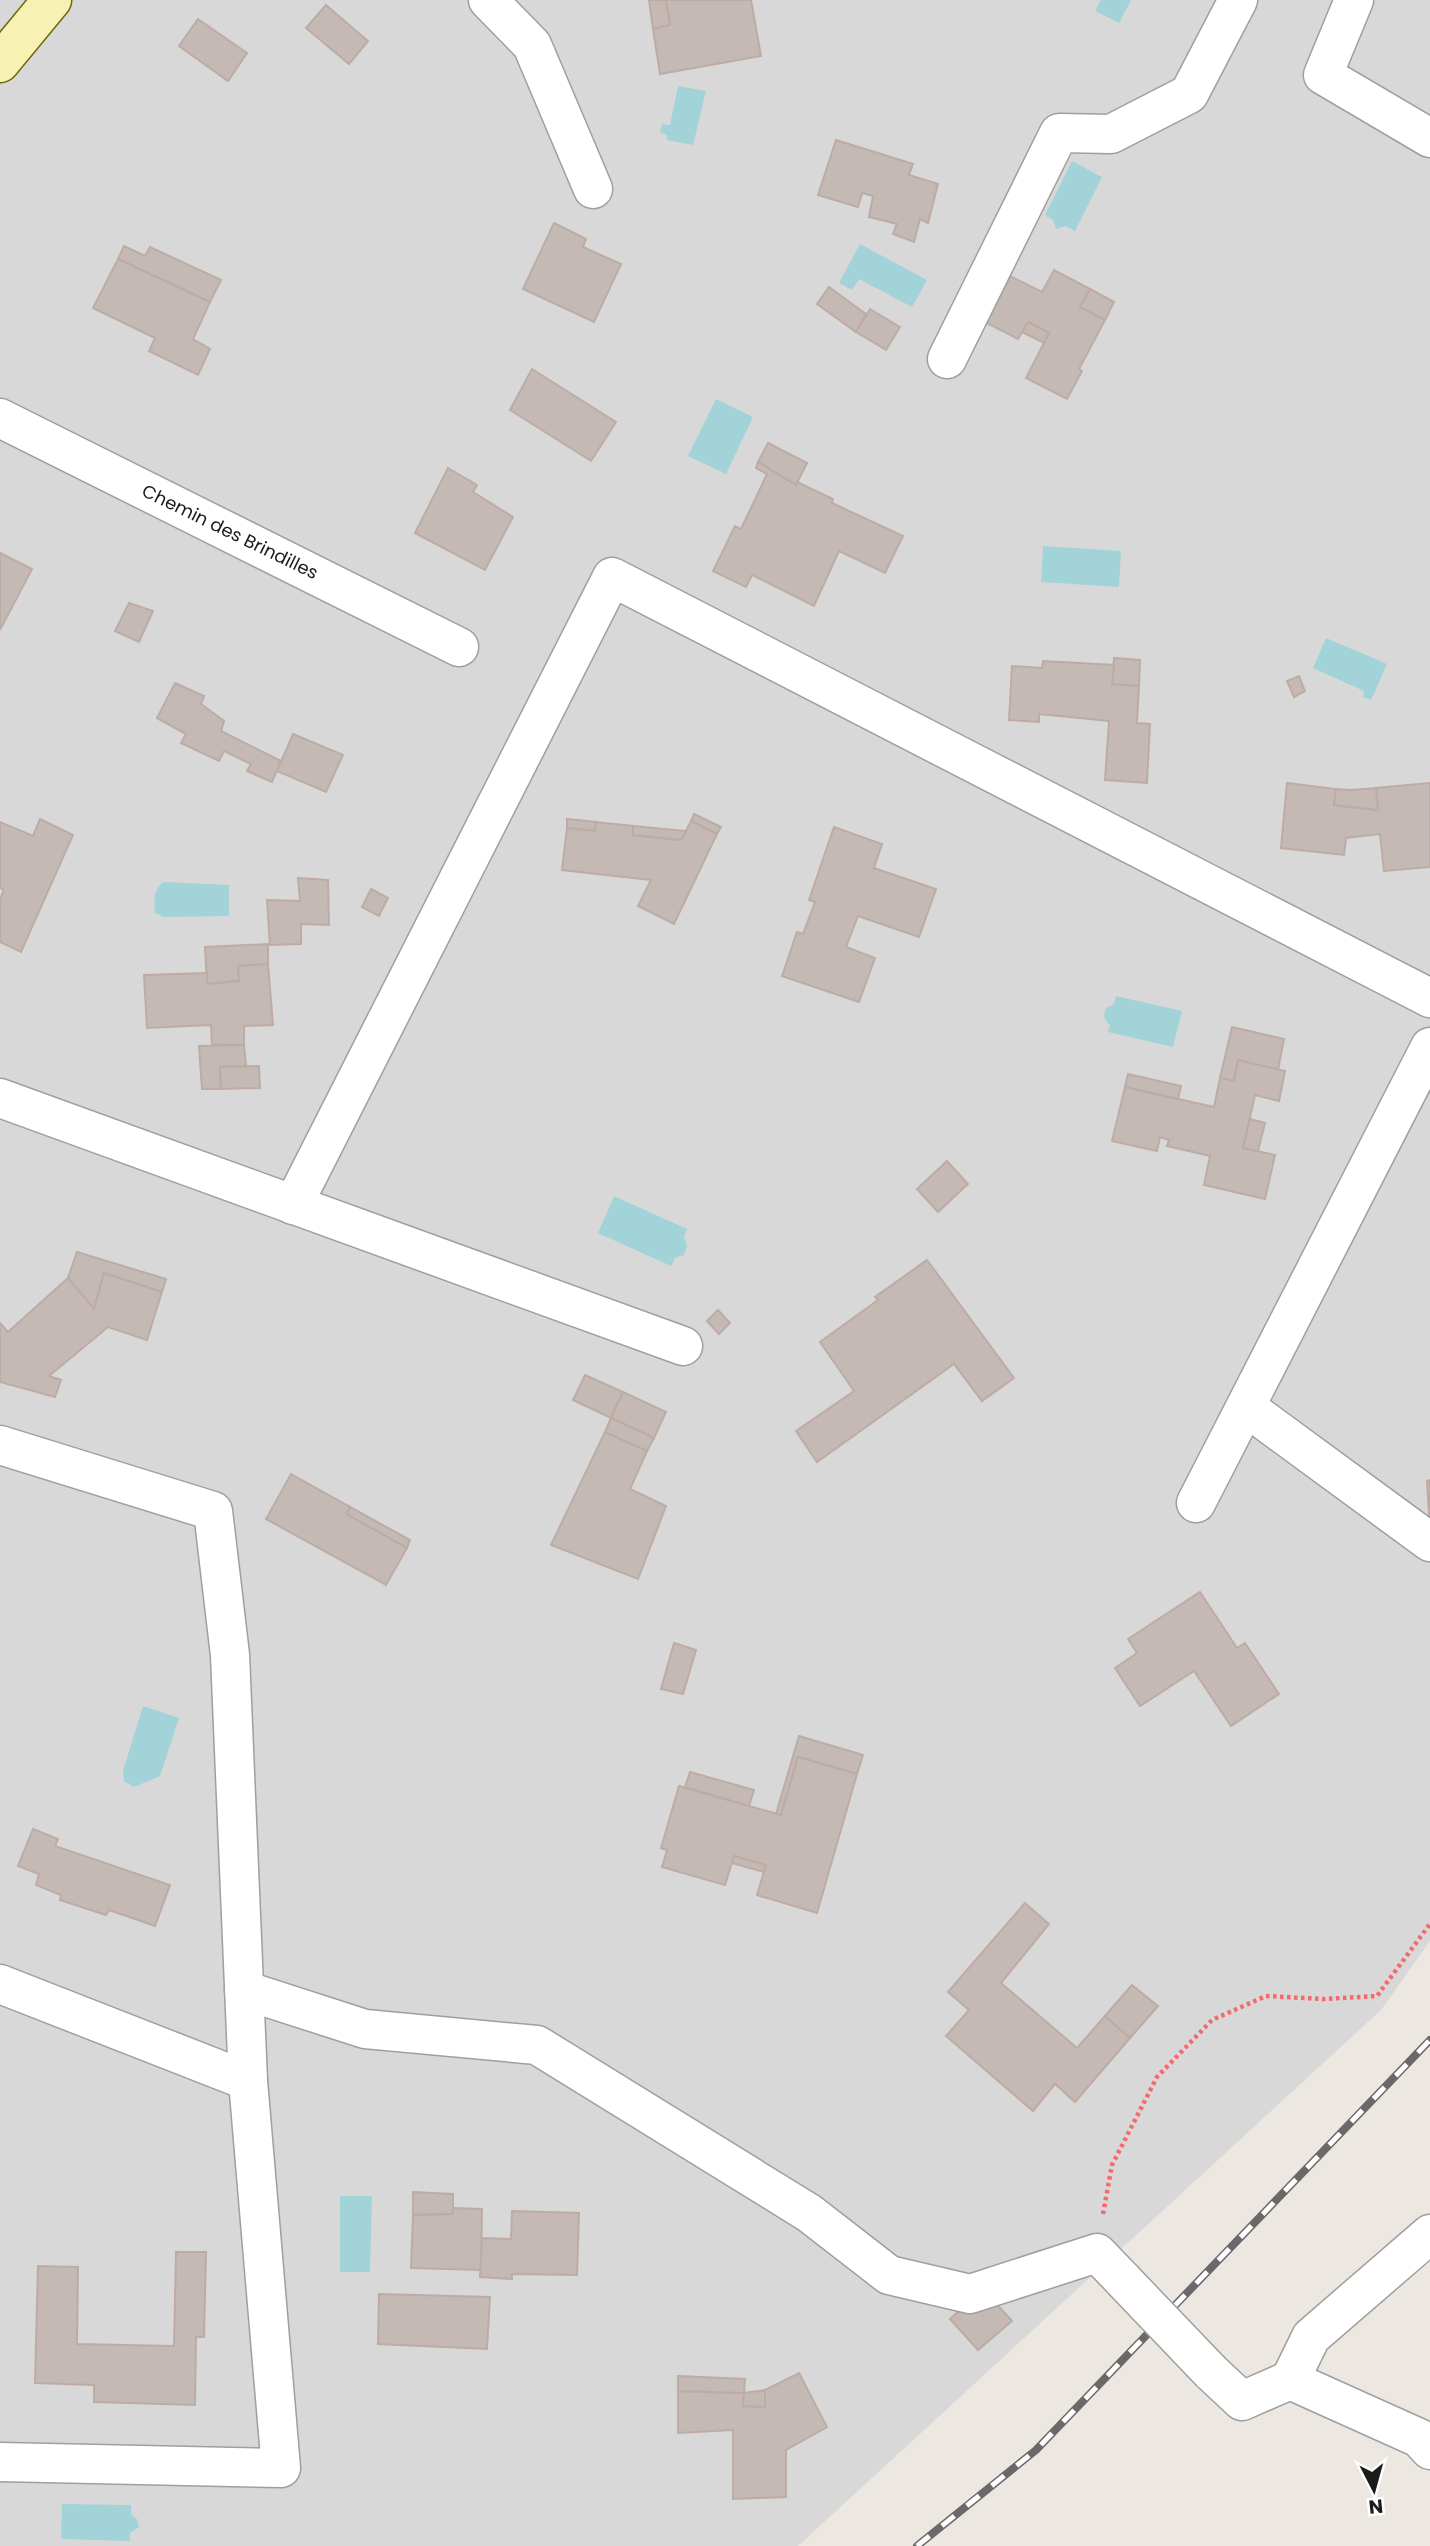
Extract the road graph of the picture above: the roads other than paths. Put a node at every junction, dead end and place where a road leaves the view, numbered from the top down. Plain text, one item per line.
1 (52, 0) edge
2 (488, 0) edge
3 (1238, 0) edge
4 (1354, 0) edge
5 (0, 63) edge
6 (1430, 138) edge
7 (593, 189) dead end
8 (947, 359) dead end
9 (0, 418) edge
10 (459, 647) dead end
11 (1430, 998) edge
12 (1430, 1047) edge
13 (0, 1098) edge
14 (293, 1205) junction
15 (683, 1346) dead end
16 (1246, 1407) junction
17 (0, 1445) edge
18 (1196, 1503) dead end
19 (1430, 1542) edge
20 (0, 1984) edge
21 (244, 1990) junction
22 (248, 2081) junction
23 (1430, 2234) edge
24 (1290, 2380) junction
25 (1430, 2450) edge
26 (0, 2462) edge

1 - 5 main road
2 - 7 street
3 - 8 street
4 - 6 street
9 - 10 street, Chemin des Brindilles
11 - 14 street
12 - 16 street
13 - 14 street
14 - 15 street
16 - 18 street
16 - 19 street
17 - 21 street
20 - 22 street
21 - 22 street
21 - 24 street, bridge
22 - 26 street
23 - 24 street
24 - 25 street

